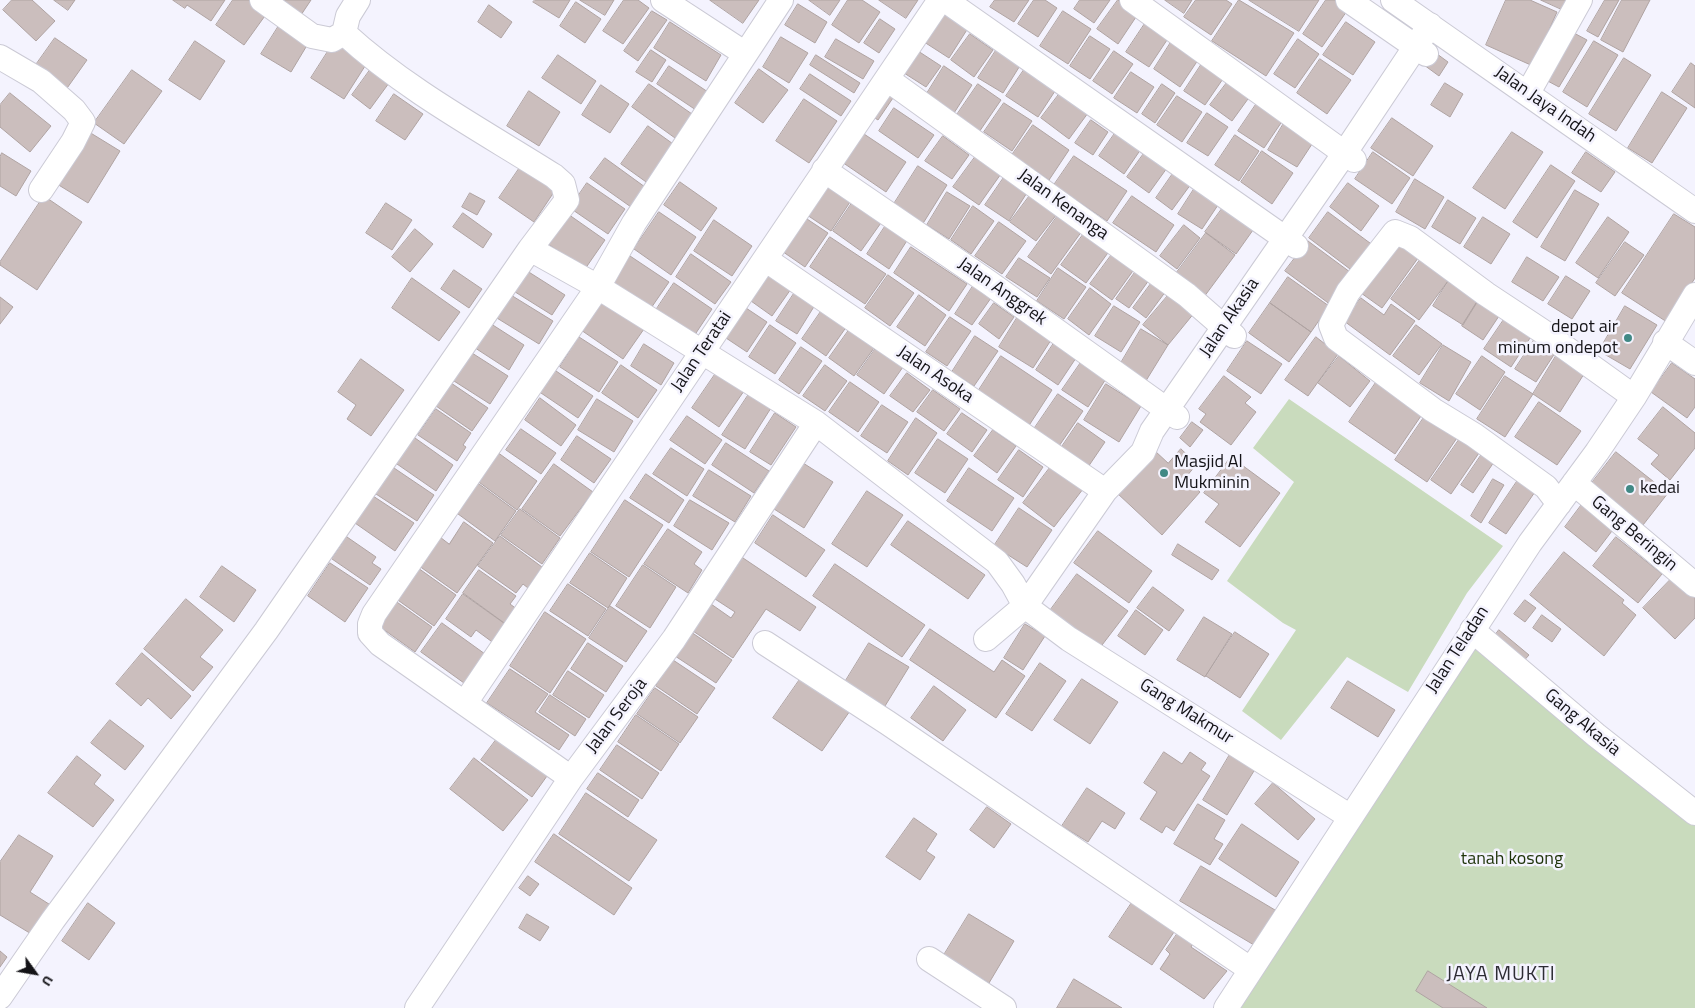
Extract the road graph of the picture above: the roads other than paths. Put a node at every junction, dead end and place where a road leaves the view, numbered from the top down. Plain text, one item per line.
1 (262, 0) edge
2 (358, 0) edge
3 (663, 0) edge
4 (781, 0) edge
5 (940, 0) edge
6 (945, 0) edge
7 (1132, 0) edge
8 (1348, 0) edge
9 (1393, 0) edge
10 (1580, 0) edge
11 (1435, 29) junction
12 (344, 33) junction
13 (1420, 51) junction
14 (744, 53) junction
15 (0, 57) edge
16 (887, 79) junction
17 (1528, 93) junction
18 (1349, 157) junction
19 (824, 170) junction
20 (41, 190) dead end
21 (1695, 211) edge
22 (1290, 242) junction
23 (530, 249) junction
24 (765, 259) junction
25 (598, 288) junction
26 (1695, 295) edge
27 (1229, 332) junction
28 (1665, 342) junction
29 (702, 352) junction
30 (1695, 363) edge
31 (1634, 397) junction
32 (1172, 414) junction
33 (816, 423) junction
34 (1143, 452) junction
35 (1574, 483) junction
36 (1105, 491) junction
37 (1559, 504) junction
38 (1695, 585) edge
39 (1025, 606) junction
40 (1472, 630) junction
41 (986, 639) dead end
42 (765, 643) dead end
43 (464, 703) junction
44 (571, 778) junction
45 (1695, 813) edge
46 (1350, 816) junction
47 (929, 959) dead end
48 (1250, 969) junction
49 (0, 996) edge
50 (417, 1008) edge
51 (1004, 1008) edge
52 (1226, 1008) edge

1 - 12 street
2 - 12 street
3 - 14 street
4 - 14 street
5 - 16 street, Jalan Teratai
6 - 22 street
7 - 18 street
8 - 13 street
9 - 11 street, Jalan Jaya Indah
10 - 17 street
11 - 13 street, Jalan Akasia
11 - 17 street, Jalan Jaya Indah
12 - 23 street
13 - 18 street, Jalan Akasia
14 - 25 street
15 - 20 street
16 - 19 street, Jalan Teratai
16 - 27 street, Jalan Kenanga
17 - 21 street, Jalan Jaya Indah
18 - 22 street, Jalan Akasia
19 - 24 street, Jalan Teratai
19 - 32 street, Jalan Anggrek
22 - 27 street, Jalan Akasia
23 - 25 street
23 - 49 street
24 - 29 street, Jalan Teratai
24 - 36 street, Jalan Asoka
25 - 29 street
25 - 43 street
26 - 28 street, Jalan Teladan
27 - 32 street, Jalan Akasia
28 - 30 street
28 - 31 street, Jalan Teladan
29 - 33 street
29 - 43 street, Jalan Teratai
31 - 35 street, Jalan Teladan
31 - 37 street
32 - 34 street, Jalan Akasia
32 - 34 street, Jalan Akasia
33 - 39 street
33 - 44 street, Jalan Seroja
34 - 36 street, Jalan Akasia
35 - 37 street, Jalan Teladan
35 - 38 street, Gang Beringin
36 - 39 street, Jalan Akasia
37 - 40 street, Jalan Teladan
39 - 41 street, Jalan Akasia
39 - 46 street, Gang Makmur
40 - 45 street, Gang Akasia
40 - 46 street, Jalan Teladan
42 - 48 street
43 - 44 street
44 - 50 street, Jalan Seroja
46 - 48 street, Jalan Teladan
47 - 51 street
48 - 52 street, Jalan Teladan

